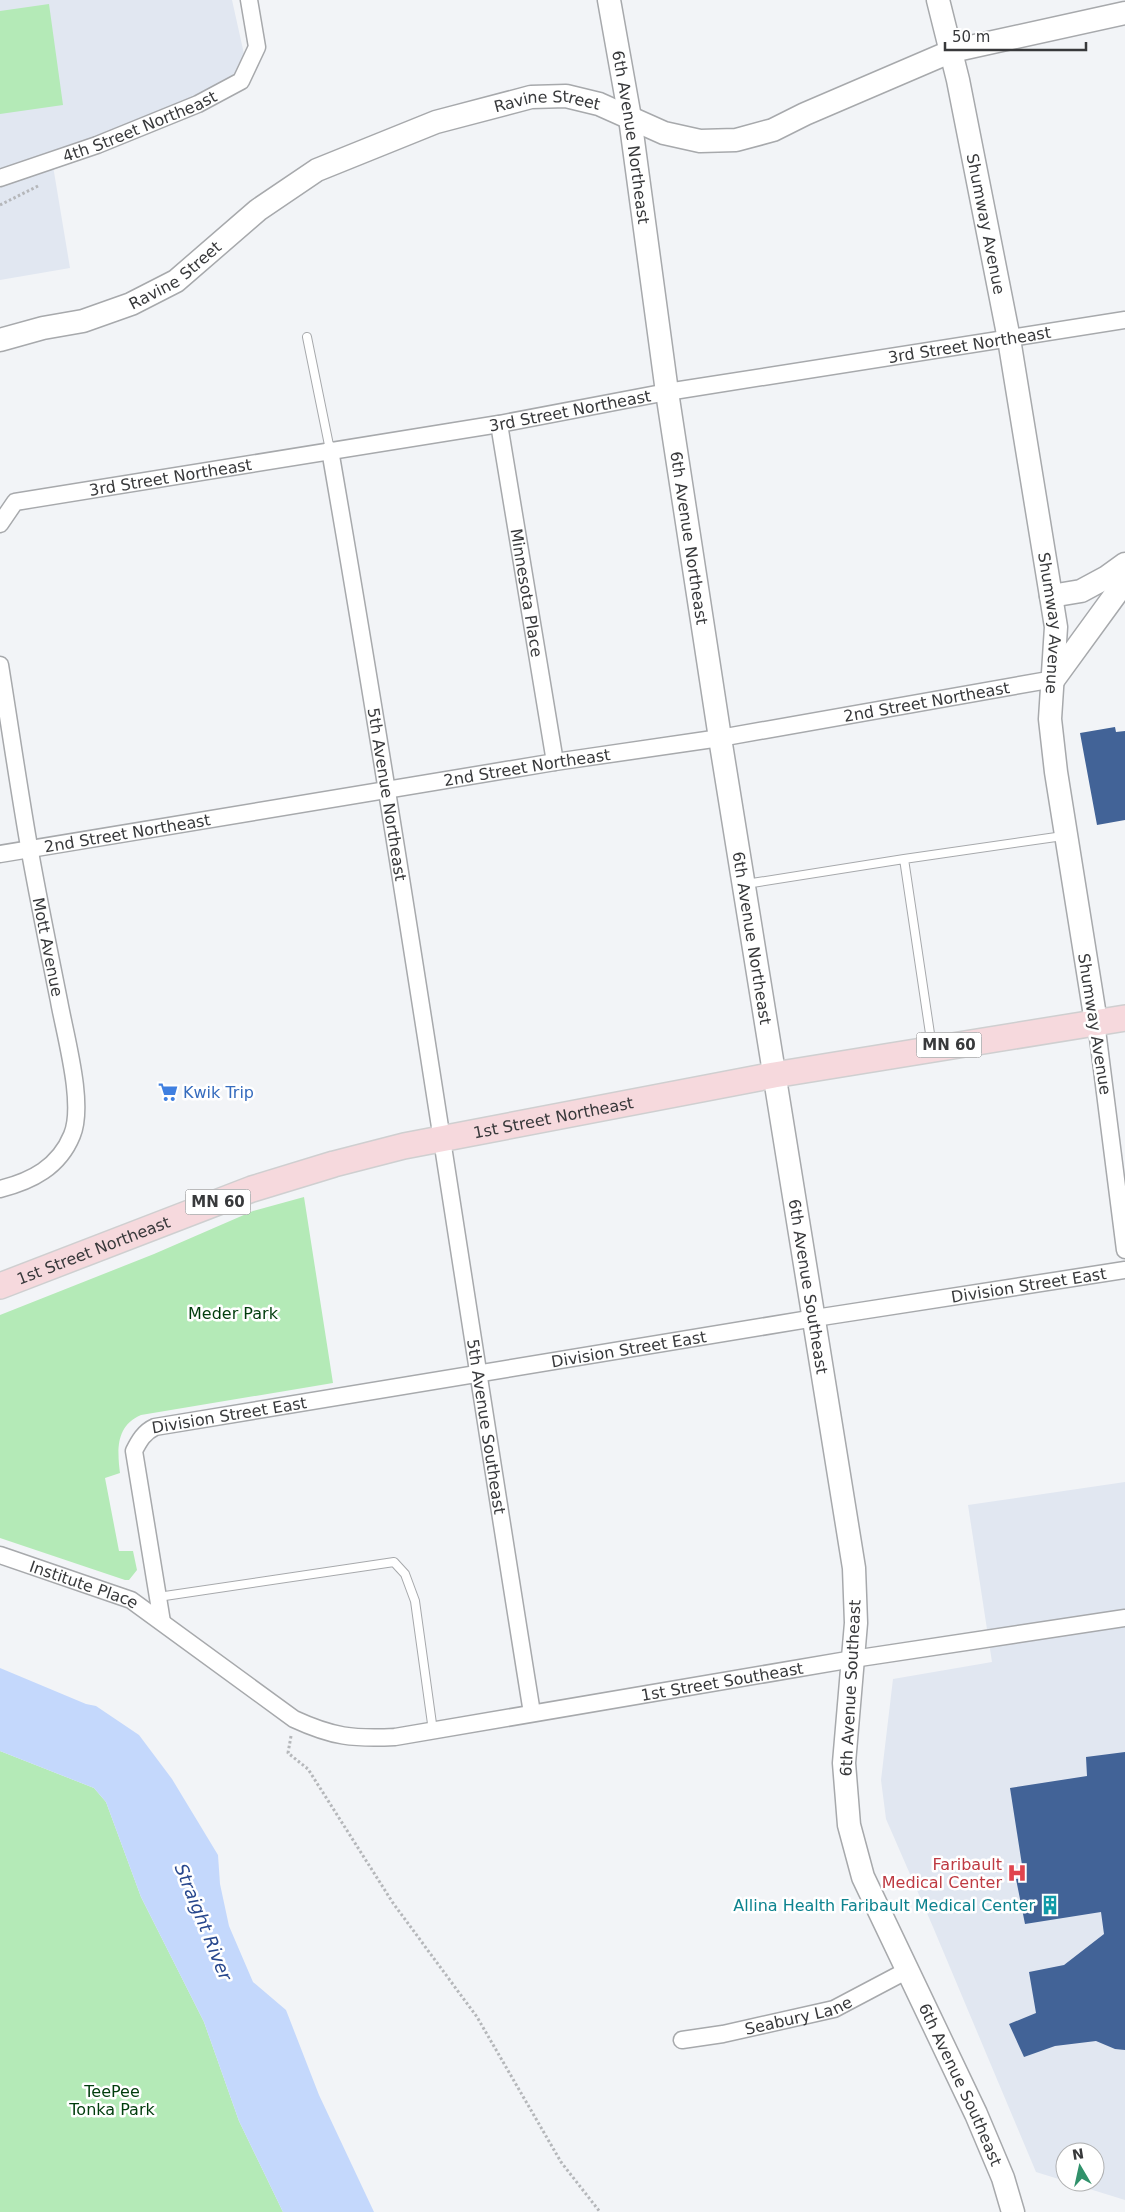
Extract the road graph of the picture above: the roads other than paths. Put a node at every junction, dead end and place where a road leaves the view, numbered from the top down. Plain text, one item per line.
1 (249, 0) edge
2 (609, 0) edge
3 (938, 0) edge
4 (1125, 13) edge
5 (952, 51) junction
6 (630, 118) junction
7 (0, 178) edge
8 (1125, 320) edge
9 (308, 337) dead end
10 (1009, 339) junction
11 (0, 340) edge
12 (667, 392) junction
13 (499, 424) junction
14 (330, 450) junction
15 (0, 524) edge
16 (1125, 564) edge
17 (1125, 575) edge
18 (1051, 596) junction
19 (0, 665) edge
20 (1054, 679) junction
21 (720, 738) junction
22 (555, 762) junction
23 (387, 791) junction
24 (1065, 835) junction
25 (30, 850) junction
26 (0, 854) edge
27 (904, 859) junction
28 (744, 884) junction
29 (1125, 1018) edge
30 (1096, 1022) junction
31 (932, 1048) junction
32 (774, 1075) junction
33 (442, 1138) junction
34 (0, 1189) edge
35 (1125, 1250) edge
36 (1125, 1270) edge
37 (0, 1286) edge
38 (814, 1318) junction
39 (477, 1373) junction
40 (0, 1555) edge
41 (158, 1597) junction
42 (1125, 1618) edge
43 (162, 1622) junction
44 (853, 1659) junction
45 (532, 1713) junction
46 (294, 1719) joint
47 (433, 1731) junction
48 (906, 1971) junction
49 (682, 2040) dead end
50 (1013, 2212) edge

1 - 7 street, 4th Street Northeast
2 - 6 street, 6th Avenue Northeast
3 - 5 street, Shumway Avenue
4 - 5 street, Ravine Street
5 - 6 street, Ravine Street
5 - 10 street, Shumway Avenue
6 - 11 street, Ravine Street
6 - 12 street, 6th Avenue Northeast
8 - 10 street, 3rd Street Northeast
9 - 14 lane
10 - 12 street, 3rd Street Northeast
10 - 18 street, Shumway Avenue
12 - 13 street, 3rd Street Northeast
12 - 21 street, 6th Avenue Northeast
13 - 14 street, 3rd Street Northeast
13 - 22 street, Minnesota Place
14 - 15 street, 3rd Street Northeast
14 - 23 street, 5th Avenue Northeast
16 - 18 street
17 - 20 street
18 - 20 street, Shumway Avenue
19 - 25 street, Mott Avenue
20 - 21 street, 2nd Street Northeast
20 - 24 street, Shumway Avenue
21 - 22 street, 2nd Street Northeast
21 - 28 street, 6th Avenue Northeast
22 - 23 street, 2nd Street Northeast
23 - 25 street, 2nd Street Northeast
23 - 33 street, 5th Avenue Northeast
24 - 27 lane
24 - 30 street, Shumway Avenue
25 - 26 street, 2nd Street Northeast
25 - 34 street, Mott Avenue
27 - 28 lane
27 - 31 lane
28 - 32 street, 6th Avenue Northeast
29 - 30 main road, 1st Street Northeast / MN 60
30 - 31 main road, 1st Street Northeast / MN 60
30 - 35 street, Shumway Avenue
31 - 32 main road, 1st Street Northeast / MN 60
32 - 33 main road, 1st Street Northeast / MN 60
32 - 38 street, 6th Avenue Southeast
33 - 37 main road, 1st Street Northeast / MN 60
33 - 39 street, 5th Avenue Southeast
36 - 38 street, Division Street East
38 - 39 street, Division Street East
38 - 44 street, 6th Avenue Southeast
39 - 41 street, Division Street East
39 - 45 street, 5th Avenue Southeast
40 - 43 street, Institute Place
41 - 43 street
41 - 47 lane
42 - 44 street, 1st Street Southeast
43 - 46 street, Institute Place
44 - 45 street, 1st Street Southeast
44 - 48 street, 6th Avenue Southeast
45 - 47 street, 1st Street Southeast
46 - 47 street, 1st Street Southeast
48 - 49 street, Seabury Lane
48 - 50 street, 6th Avenue Southeast

